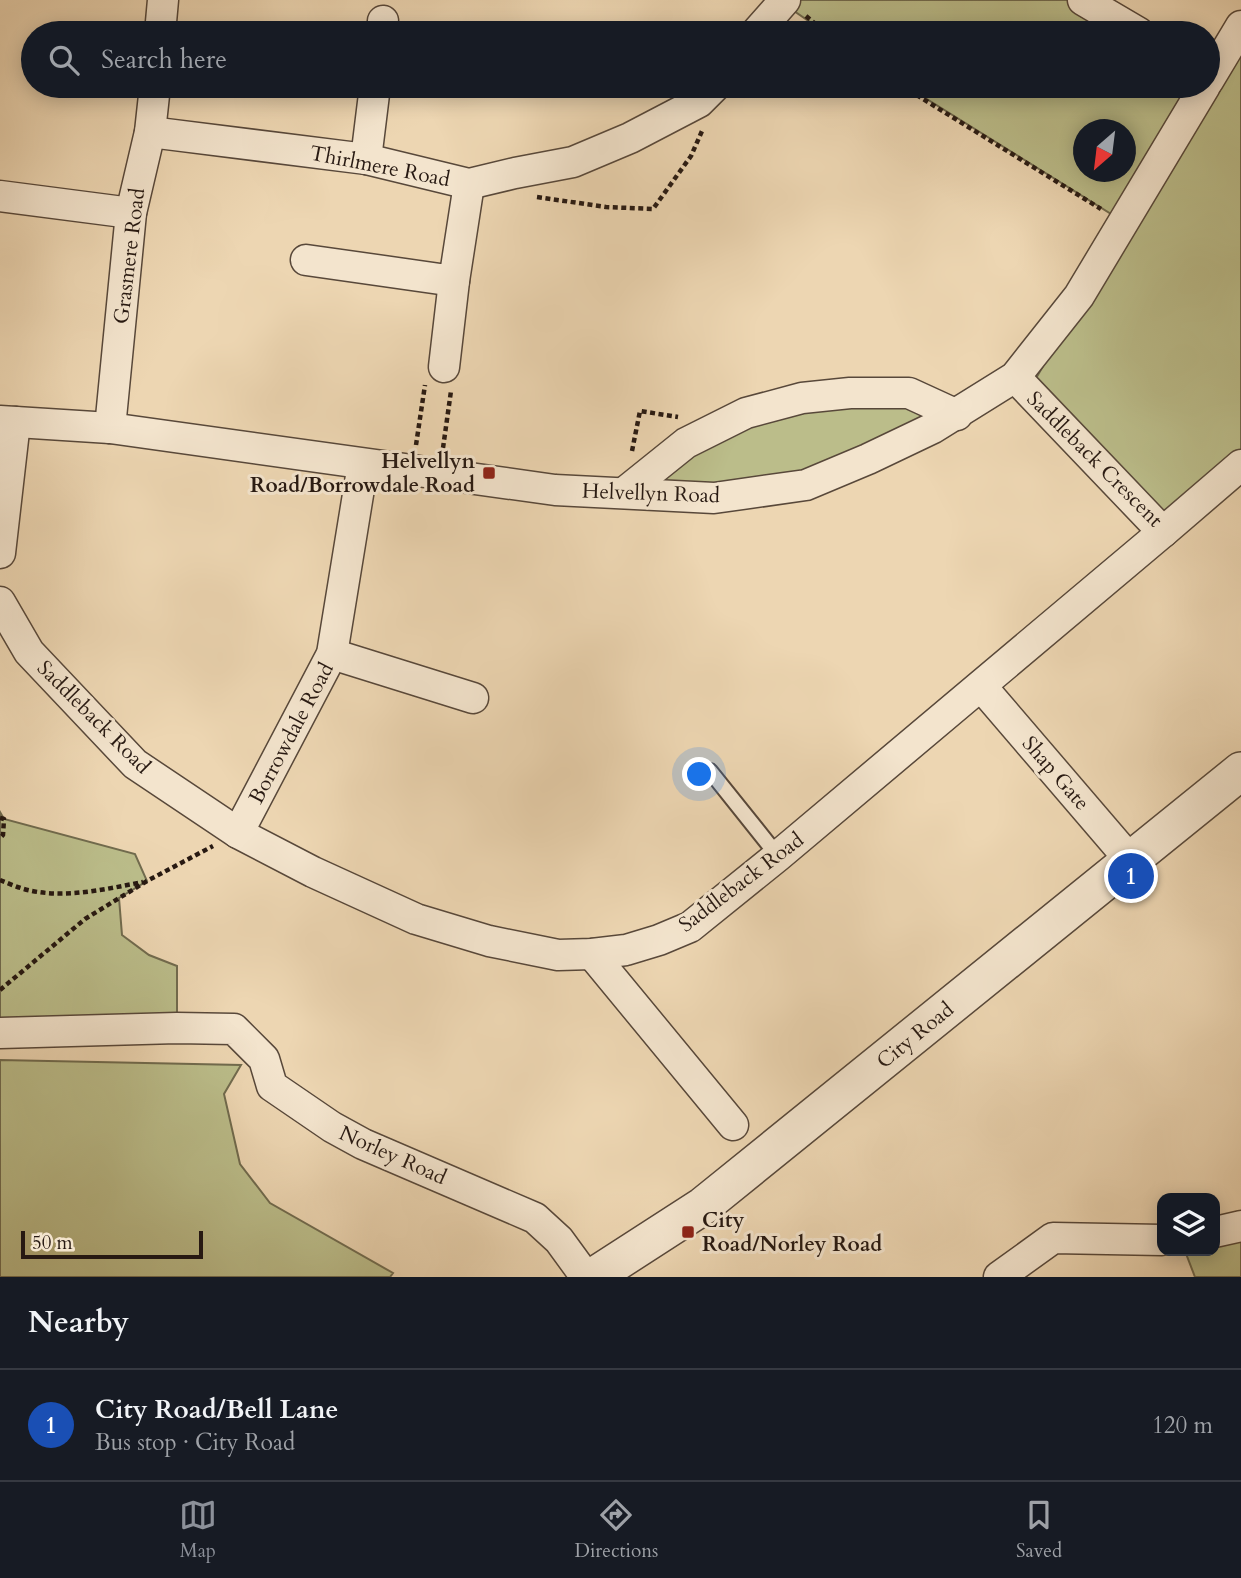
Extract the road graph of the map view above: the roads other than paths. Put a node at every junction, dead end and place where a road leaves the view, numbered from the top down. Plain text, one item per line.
1 (163, 0) edge
2 (785, 0) edge
3 (1083, 0) edge
4 (161, 21) edge
5 (767, 21) edge
6 (1119, 21) edge
7 (1241, 26) edge
8 (1220, 60) edge
9 (154, 98) edge
10 (374, 98) edge
11 (703, 98) edge
12 (1197, 98) edge
13 (150, 132) junction
14 (366, 159) junction
15 (469, 184) junction
16 (0, 196) edge
17 (131, 213) junction
18 (306, 260) dead end
19 (454, 281) junction
20 (444, 366) road end
21 (1015, 377) junction
22 (957, 415) junction
23 (7, 421) edge
24 (110, 428) junction
25 (363, 464) junction
26 (1241, 465) edge
27 (625, 492) junction
28 (1163, 532) junction
29 (0, 553) edge
30 (0, 602) edge
31 (332, 654) junction
32 (981, 686) junction
33 (473, 698) dead end
34 (710, 771) dead end
35 (1237, 784) edge
36 (237, 832) junction
37 (778, 856) junction
38 (1131, 861) junction
39 (592, 954) junction
40 (0, 1033) edge
41 (733, 1125) dead end
42 (1241, 1226) edge
43 (1220, 1231) edge
44 (1157, 1240) edge
45 (586, 1277) edge
46 (593, 1277) edge
47 (999, 1277) edge

1 - 4 street
2 - 5 street
3 - 6 street
7 - 8 street, Helvellyn Road
9 - 13 street, Grasmere Road
10 - 14 street
11 - 15 street, Thirlmere Road
12 - 21 street, Helvellyn Road
13 - 14 street, Thirlmere Road
13 - 17 street, Grasmere Road
14 - 15 street, Thirlmere Road
15 - 19 street
16 - 17 street
17 - 24 street, Grasmere Road
18 - 19 street
19 - 20 street
21 - 22 street, Helvellyn Road
21 - 28 street, Saddleback Crescent
22 - 27 street, Helvellyn Road
22 - 27 street
23 - 24 street, Helvellyn Road
23 - 29 street
24 - 25 street, Helvellyn Road
25 - 27 street, Helvellyn Road
25 - 31 street, Borrowdale Road
26 - 28 street, Saddleback Crescent
28 - 32 street, Saddleback Road
30 - 36 street, Saddleback Road
31 - 33 street
31 - 36 street, Borrowdale Road
32 - 37 street, Saddleback Road
32 - 38 street, Shap Gate
34 - 37 lane
35 - 38 street, City Road
36 - 39 street, Saddleback Road
37 - 39 street, Saddleback Road
38 - 46 street, City Road
39 - 41 street
40 - 45 street, Norley Road
42 - 43 street
44 - 47 street

